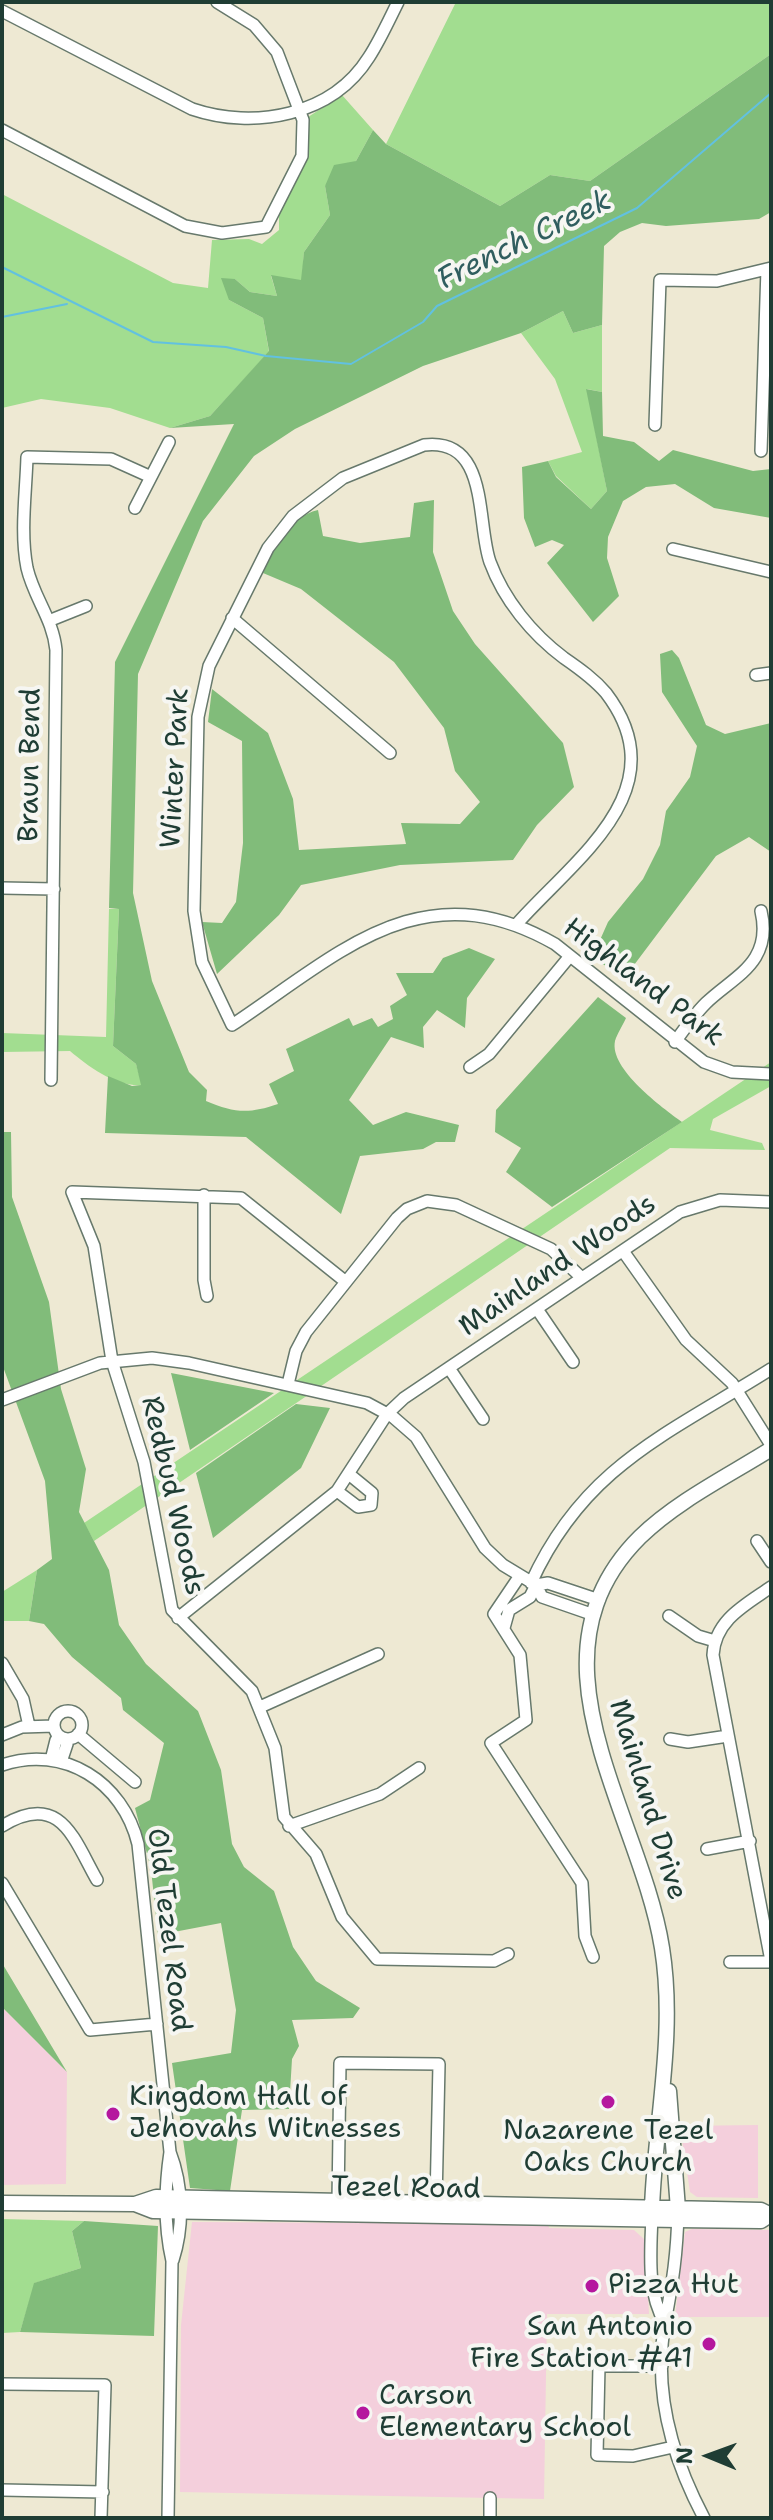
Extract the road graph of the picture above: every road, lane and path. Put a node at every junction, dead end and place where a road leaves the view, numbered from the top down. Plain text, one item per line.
1 (217, 2) edge
2 (398, 2) edge
3 (2, 11) edge
4 (299, 110) junction
5 (2, 130) edge
6 (769, 269) edge
7 (655, 425) dead end
8 (169, 442) dead end
9 (761, 451) dead end
10 (151, 477) junction
11 (135, 508) dead end
12 (673, 549) dead end
13 (771, 572) edge
14 (86, 606) dead end
15 (232, 618) junction
16 (51, 620) junction
17 (771, 673) edge
18 (756, 675) dead end
19 (390, 753) dead end
20 (2, 888) edge
21 (54, 889) junction
22 (761, 911) dead end
23 (516, 925) junction
24 (570, 956) junction
25 (232, 1025) joint
26 (675, 1042) junction
27 (470, 1067) dead end
28 (771, 1074) edge
29 (51, 1080) dead end
30 (204, 1195) junction
31 (771, 1202) edge
32 (623, 1251) junction
33 (582, 1278) junction
34 (346, 1282) junction
35 (207, 1296) dead end
36 (537, 1309) junction
37 (112, 1361) junction
38 (573, 1362) dead end
39 (449, 1368) junction
40 (771, 1369) edge
41 (288, 1384) junction
42 (737, 1391) junction
43 (2, 1400) edge
44 (387, 1414) junction
45 (483, 1419) dead end
46 (771, 1447) edge
47 (350, 1475) junction
48 (337, 1491) junction
49 (757, 1541) dead end
50 (771, 1562) edge
51 (519, 1577) junction
52 (533, 1584) junction
53 (771, 1587) edge
54 (599, 1600) junction
55 (594, 1615) junction
56 (669, 1616) dead end
57 (178, 1618) junction
58 (504, 1628) junction
59 (715, 1641) junction
60 (378, 1654) dead end
61 (2, 1663) edge
62 (260, 1707) junction
63 (29, 1726) junction
64 (54, 1726) junction
65 (78, 1734) junction
66 (2, 1735) edge
67 (728, 1736) junction
68 (63, 1738) junction
69 (670, 1739) dead end
70 (56, 1761) junction
71 (2, 1765) edge
72 (419, 1768) dead end
73 (135, 1782) dead end
74 (2, 1826) edge
75 (289, 1826) junction
76 (750, 1841) junction
77 (707, 1849) dead end
78 (97, 1880) dead end
79 (2, 1883) edge
80 (508, 1954) dead end
81 (593, 1957) dead end
82 (730, 1962) dead end
83 (771, 1962) edge
84 (157, 2024) junction
85 (666, 2058) junction
86 (338, 2201) junction
87 (436, 2202) junction
88 (2, 2203) edge
89 (174, 2205) junction
90 (652, 2214) junction
91 (678, 2215) junction
92 (770, 2215) edge
93 (665, 2323) junction
94 (662, 2366) junction
95 (2, 2384) edge
96 (673, 2447) junction
97 (2, 2490) edge
98 (103, 2492) junction
99 (490, 2498) dead end
100 (101, 2518) edge
101 (168, 2518) edge
102 (490, 2518) edge
103 (704, 2518) edge

1 - 4 street
2 - 4 street
3 - 4 street
4 - 5 street
6 - 7 street
6 - 9 street
8 - 10 street
10 - 11 street
10 - 16 street, Braun Bend
12 - 13 street
14 - 16 street
15 - 19 street
15 - 23 street, Winter Park
15 - 25 street, Winter Park
16 - 21 street, Braun Bend
17 - 18 street
20 - 21 street
21 - 29 street, Braun Bend
22 - 26 street
23 - 24 street, Highland Park
23 - 25 street, Highland Park
24 - 26 street, Highland Park
24 - 27 street
26 - 28 street, Highland Park
30 - 34 street
30 - 35 street
30 - 37 street, Redbud Woods
31 - 32 street, Mainland Woods
32 - 33 street, Mainland Woods
32 - 42 street
33 - 34 street
33 - 36 street, Mainland Woods
34 - 41 street
36 - 38 street
36 - 39 street, Mainland Woods
37 - 41 street
37 - 43 street
37 - 57 street, Redbud Woods
39 - 44 street, Mainland Woods
39 - 45 street
40 - 42 street
41 - 44 street
42 - 46 street
42 - 52 street
44 - 47 street, Mainland Woods
44 - 51 street
46 - 54 main road, Mainland Drive
47 - 48 street, Mainland Woods
47 - 48 street
48 - 57 street, Mainland Woods
49 - 50 street
51 - 52 street
51 - 58 street
52 - 54 street
52 - 55 street
52 - 58 street
53 - 59 street
54 - 55 main road, Mainland Drive
55 - 85 main road, Mainland Drive
56 - 59 street
57 - 62 street, Redbud Woods
58 - 81 street
59 - 67 street
60 - 62 street
61 - 63 street
62 - 75 street, Redbud Woods
63 - 64 street
63 - 66 street
64 - 65 street
64 - 68 street
65 - 68 street
65 - 73 street
67 - 69 street
67 - 76 street
68 - 70 street
70 - 71 street, Old Tezel Road
70 - 84 street, Old Tezel Road
72 - 75 street
74 - 78 street
75 - 80 street, Redbud Woods
76 - 77 street
76 - 83 street
79 - 84 street
82 - 83 street
84 - 89 street, Old Tezel Road
85 - 90 main road, Mainland Drive
85 - 91 main road, Mainland Drive
86 - 87 main road, Tezel Road
86 - 87 street
86 - 89 main road, Tezel Road
87 - 90 main road, Tezel Road
88 - 89 main road, Tezel Road
89 - 90 main road, Tezel Road
89 - 101 street, Old Tezel Road
90 - 91 main road, Tezel Road
90 - 93 street
91 - 92 main road, Tezel Road
91 - 93 street
93 - 94 street
94 - 96 street
94 - 96 street
95 - 98 street
96 - 103 street
97 - 98 street
98 - 100 street
99 - 102 street

